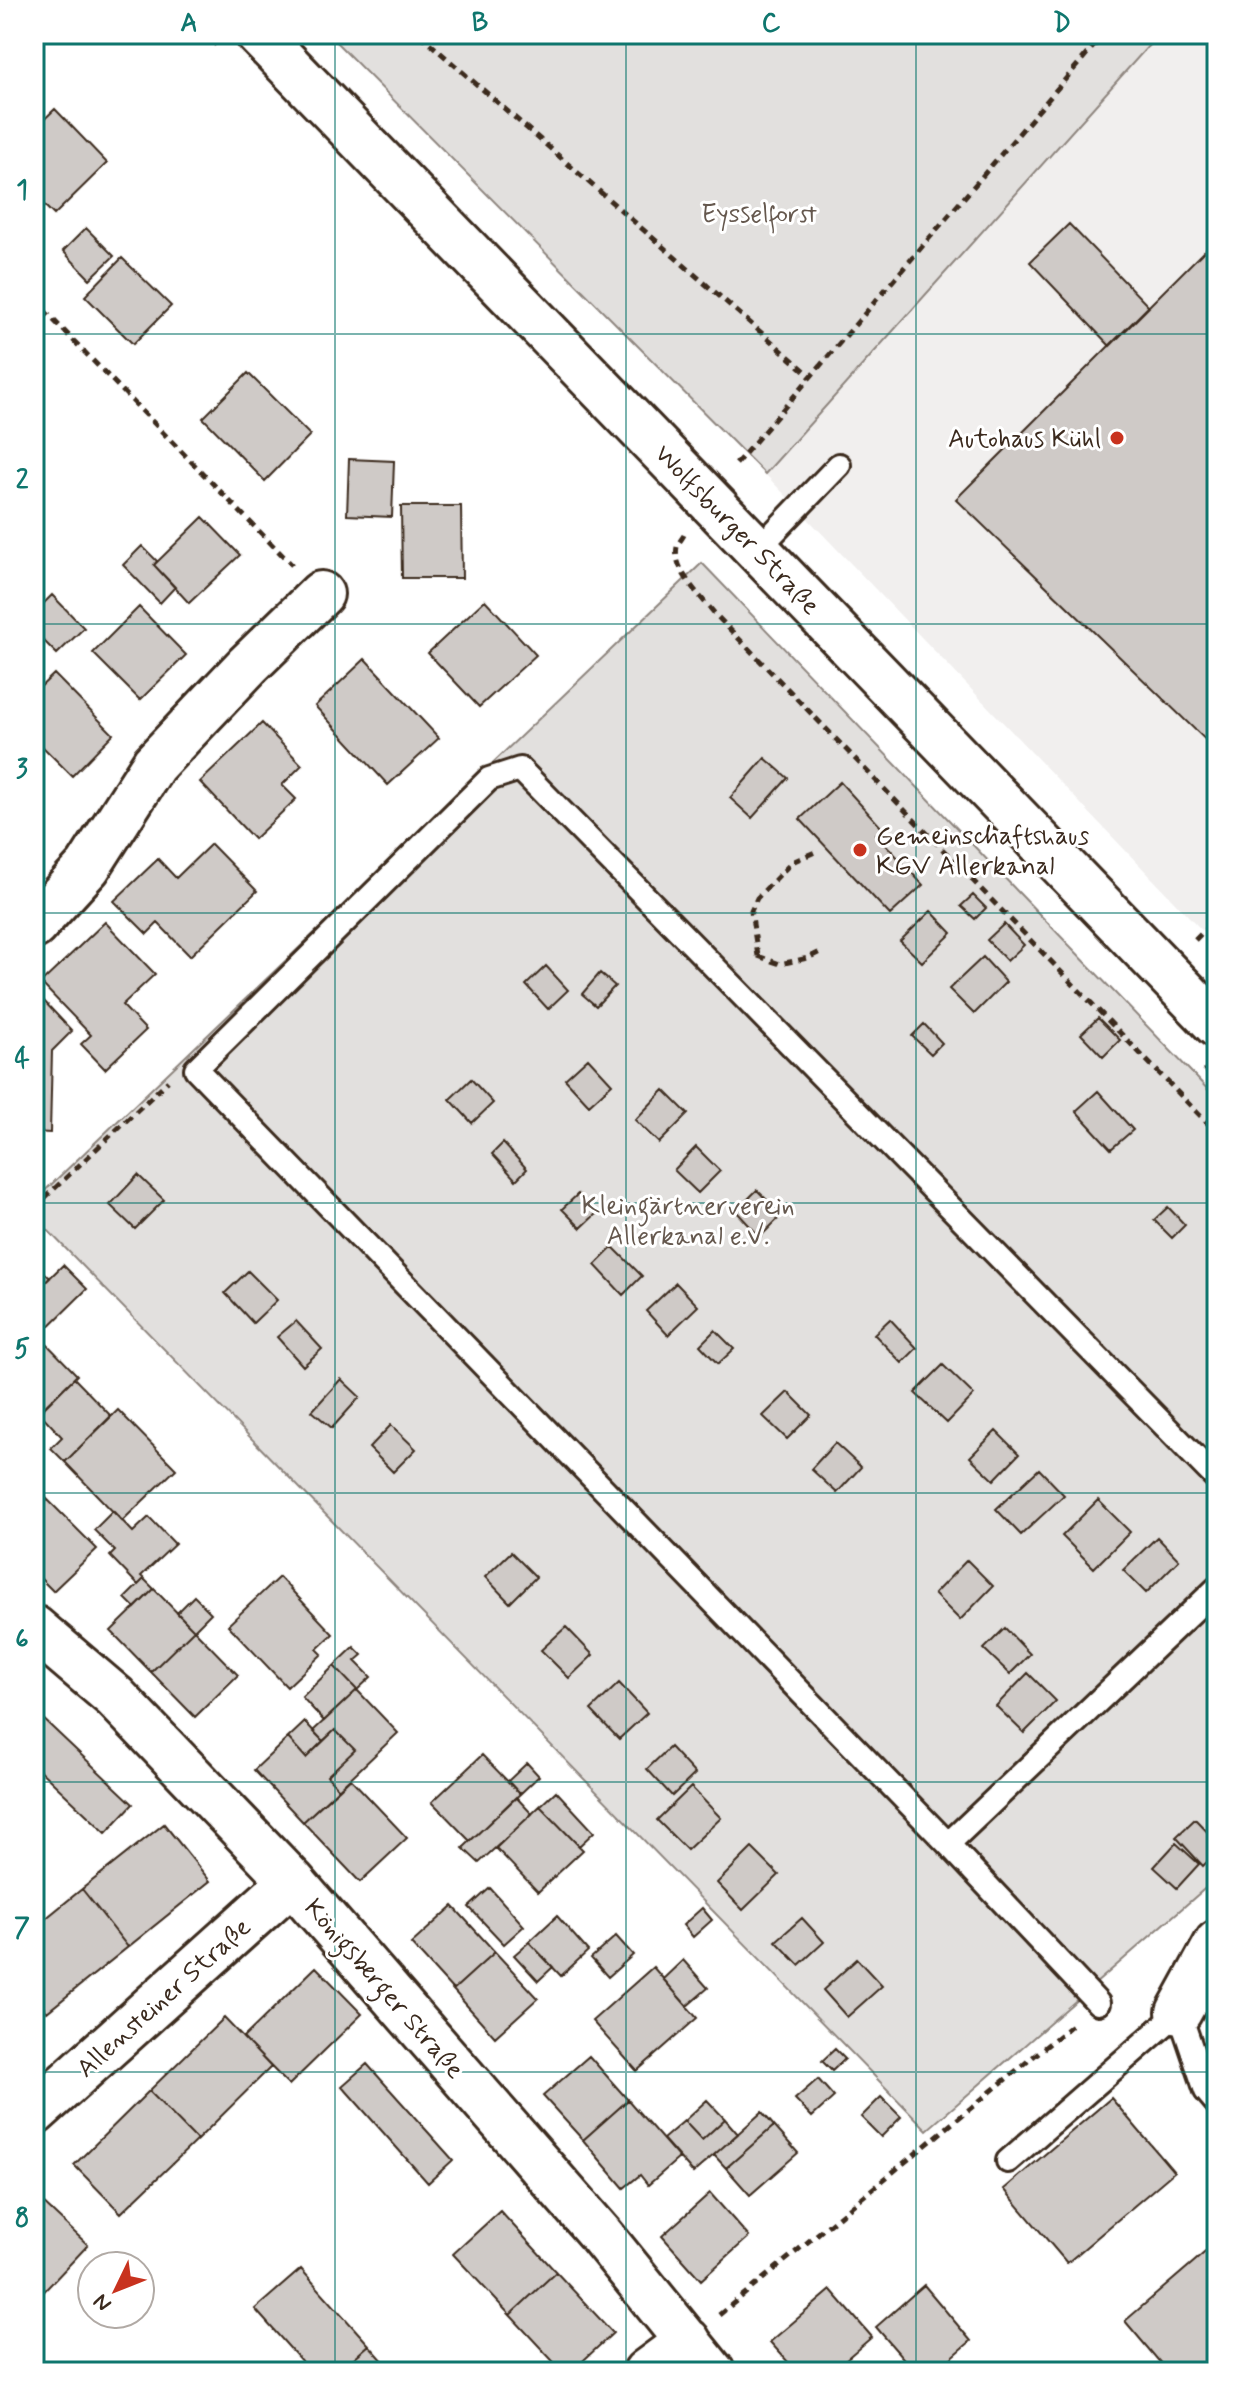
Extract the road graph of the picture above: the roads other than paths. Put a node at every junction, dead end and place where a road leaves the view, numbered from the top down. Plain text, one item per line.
1 (258, 34) edge
2 (839, 465) dead end
3 (757, 550) junction
4 (308, 581) road end
5 (34, 926) edge
6 (1217, 1025) edge
7 (1217, 1479) edge
8 (1217, 1588) edge
9 (34, 1628) edge
10 (948, 1844) junction
11 (292, 1881) junction
12 (1217, 1943) edge
13 (1098, 2003) road end
14 (1179, 2012) junction
15 (1217, 2104) edge
16 (34, 2113) edge
17 (1008, 2161) dead end
18 (700, 2356) edge
19 (646, 2372) edge

1 - 3 street, Wolfsburger Straße
2 - 3 lane
3 - 6 street, Wolfsburger Straße
4 - 5 street
7 - 10 lane
8 - 10 lane
9 - 11 street, Königsberger Straße
10 - 13 lane
11 - 16 street, Allensteiner Straße
11 - 18 street, Königsberger Straße
12 - 14 street
14 - 15 lane
14 - 17 lane
18 - 19 street

